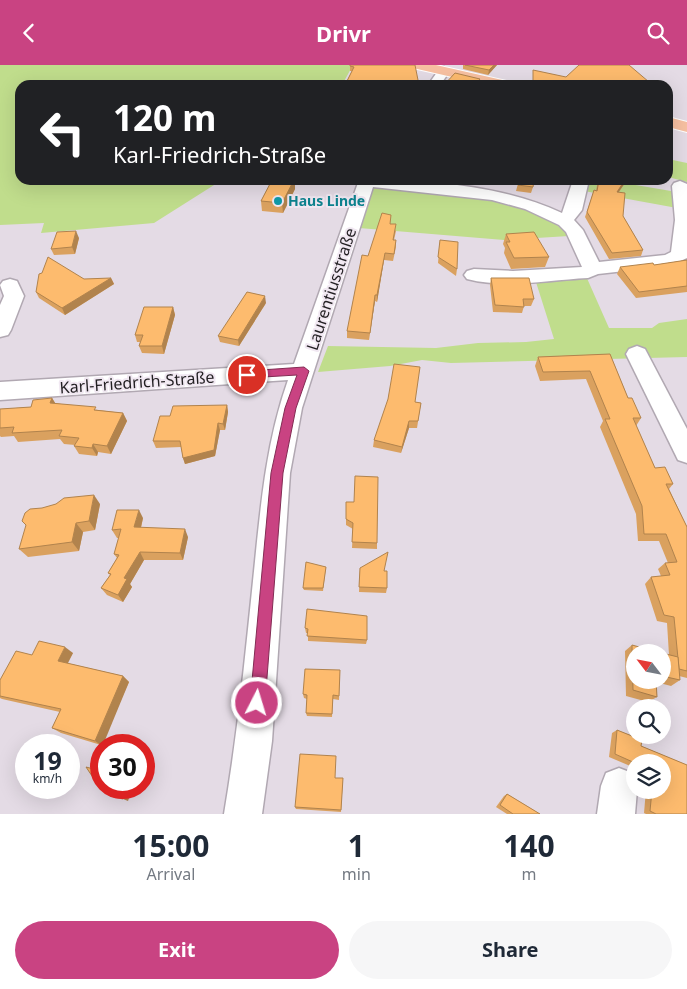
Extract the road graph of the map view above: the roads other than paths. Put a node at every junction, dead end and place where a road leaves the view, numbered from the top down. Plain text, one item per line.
1 (418, 65) edge
2 (444, 71) junction
3 (436, 80) edge
4 (484, 80) edge
5 (673, 123) edge
6 (687, 127) edge
7 (366, 185) edge
8 (403, 185) edge
9 (580, 185) edge
10 (680, 186) dead end
11 (565, 221) junction
12 (593, 269) junction
13 (474, 275) dead end
14 (10, 285) dead end
15 (0, 329) edge
16 (637, 354) dead end
17 (304, 371) junction
18 (0, 391) edge
19 (687, 453) edge
20 (243, 814) edge

1 - 2 main road
2 - 3 street
2 - 4 main road
5 - 6 main road
7 - 17 street, Laurentiusstraße
8 - 11 street
9 - 11 street
10 - 12 street
11 - 12 street
12 - 13 street
14 - 15 street
16 - 19 street
17 - 18 street, Karl-Friedrich-Straße
17 - 20 street, Laurentiusstraße

